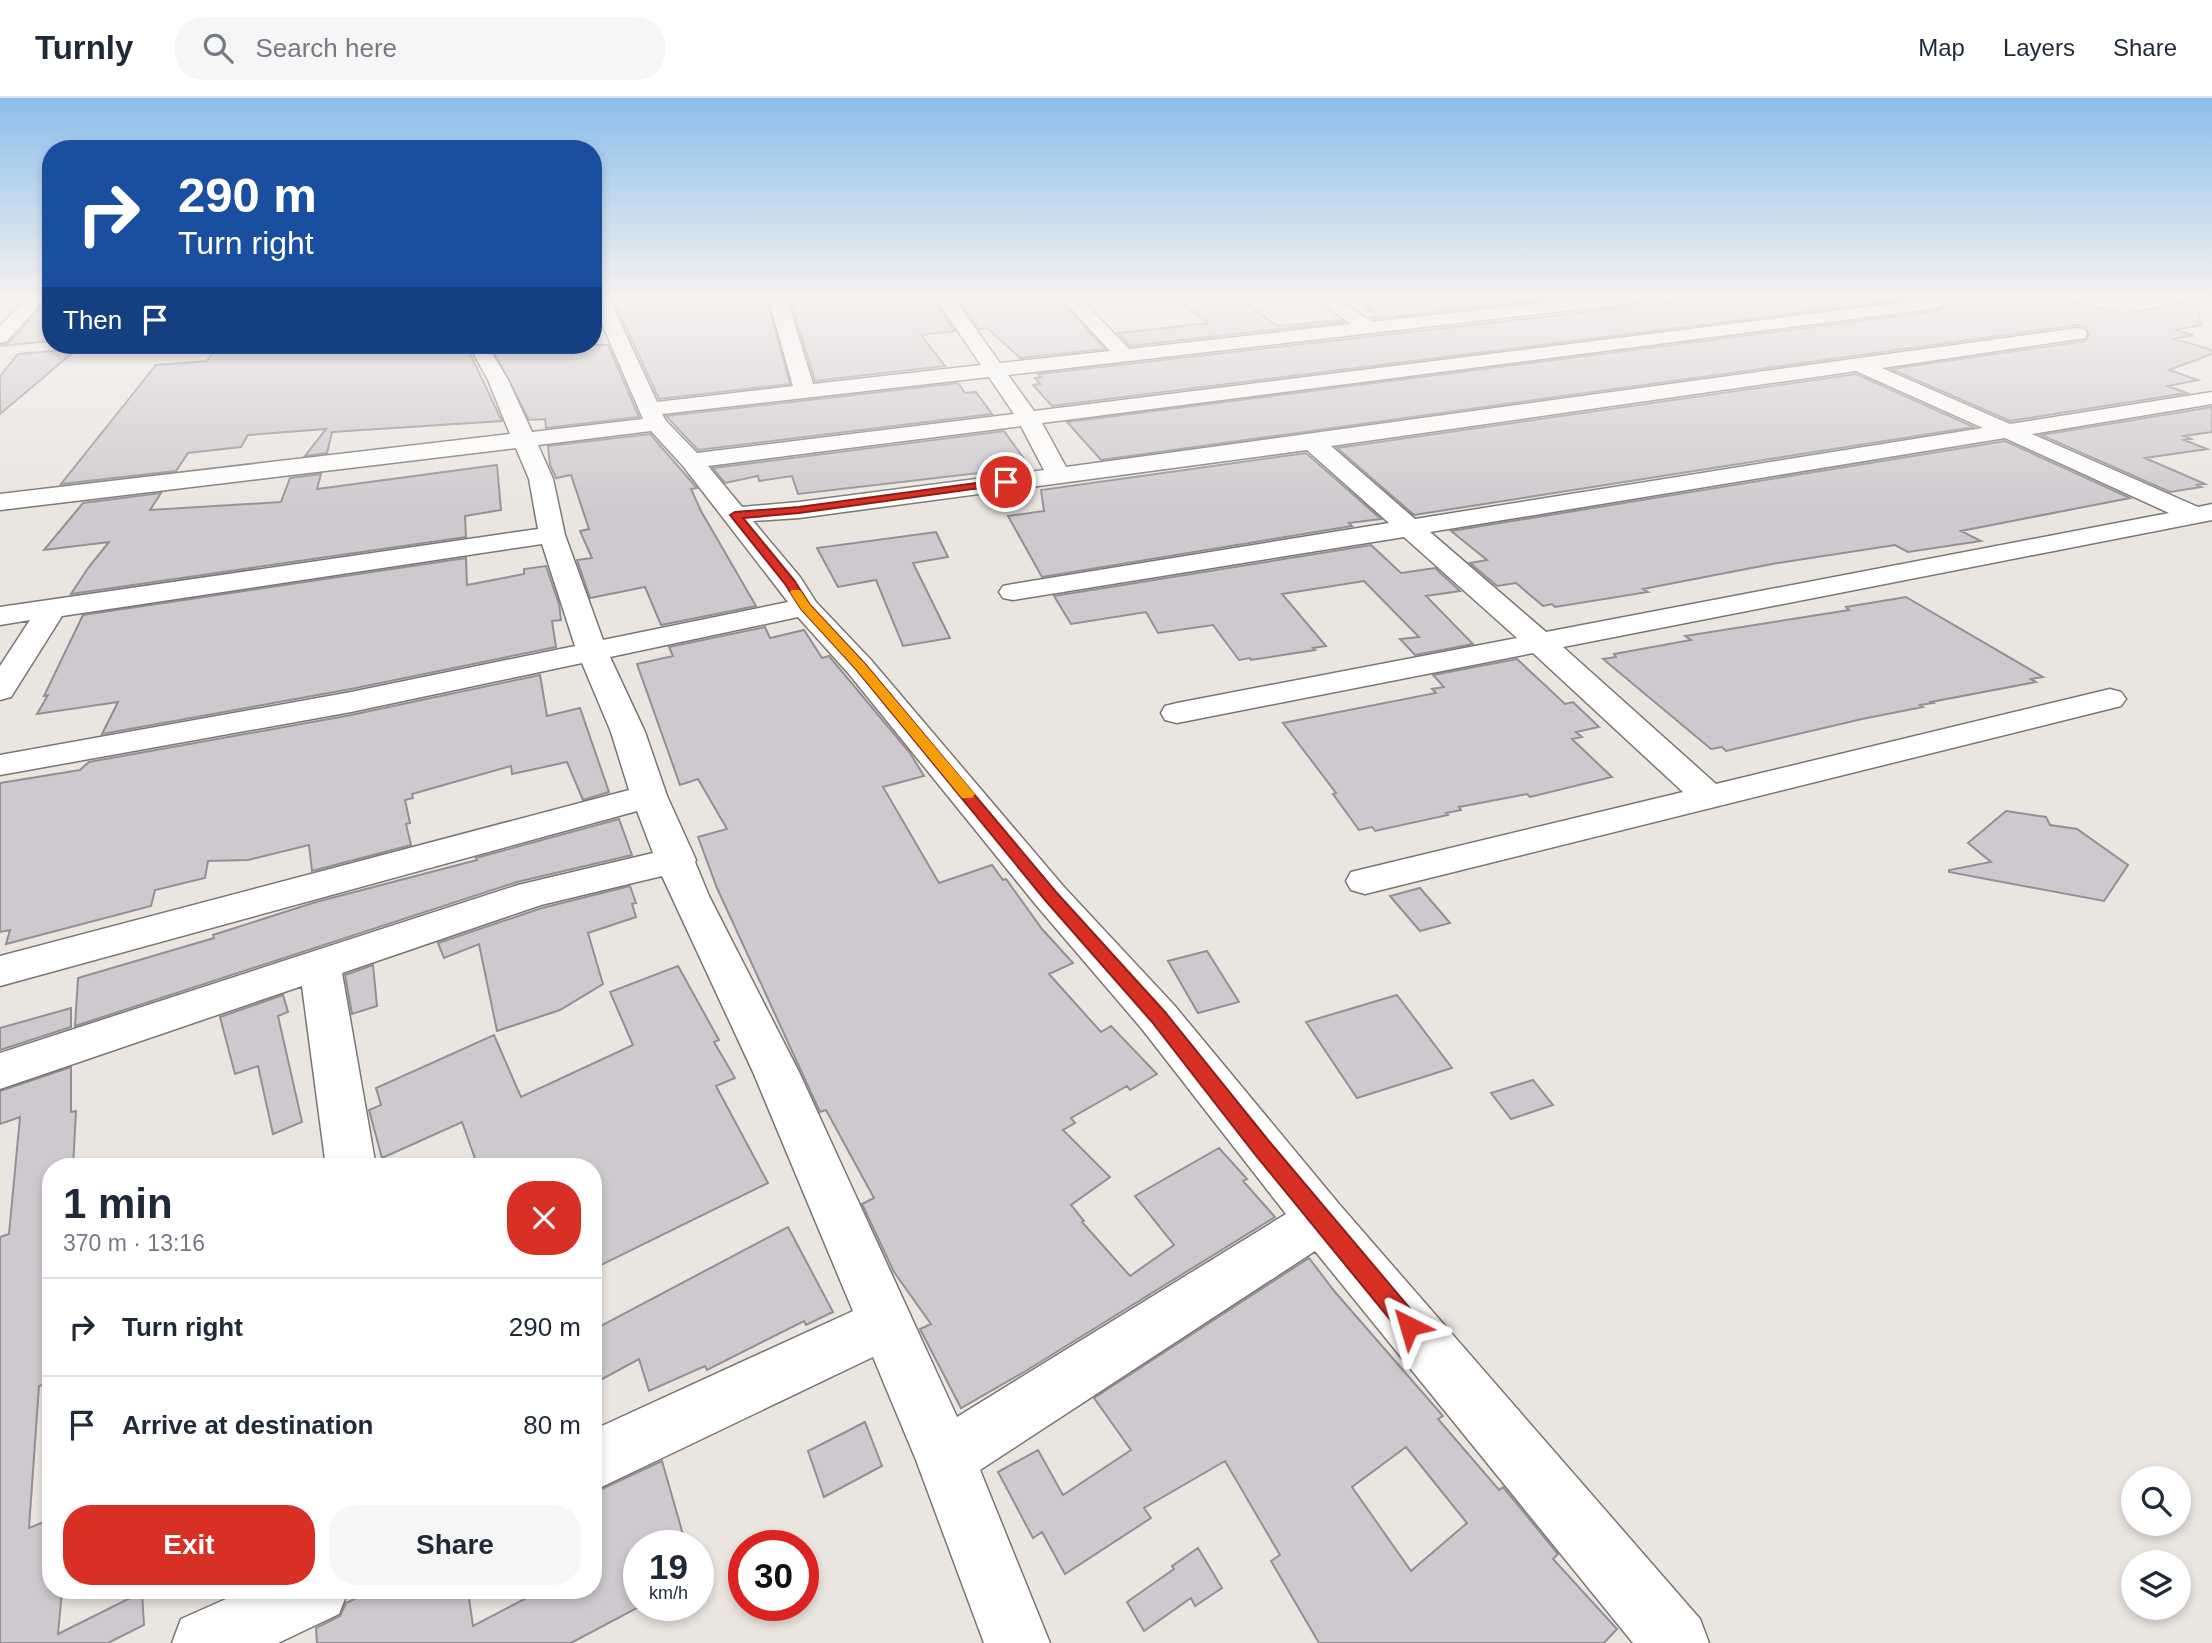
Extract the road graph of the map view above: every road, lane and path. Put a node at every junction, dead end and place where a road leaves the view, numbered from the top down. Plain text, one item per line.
1 (491, 368) edge
2 (631, 368) edge
3 (799, 368) edge
4 (1003, 368) edge
5 (1425, 368) edge
6 (1835, 368) edge
7 (1866, 368) edge
8 (995, 369) junction
9 (1644, 378) dead end
10 (1667, 390) junction
11 (806, 391) junction
12 (2212, 398) edge
13 (653, 416) junction
14 (1029, 420) junction
15 (2008, 430) junction
16 (525, 441) junction
17 (1312, 442) junction
18 (691, 461) junction
19 (1058, 475) junction
20 (0, 502) edge
21 (2204, 514) edge
22 (735, 515) junction
23 (1410, 528) junction
24 (552, 535) junction
25 (1013, 592) dead end
26 (805, 607) junction
27 (51, 610) junction
28 (0, 616) edge
29 (1540, 642) junction
30 (591, 651) junction
31 (0, 691) edge
32 (2110, 698) dead end
33 (1177, 713) dead end
34 (0, 765) edge
35 (649, 796) junction
36 (1711, 798) junction
37 (677, 860) junction
38 (1365, 881) dead end
39 (320, 966) junction
40 (0, 971) edge
41 (0, 1071) edge
42 (350, 1158) edge
43 (1321, 1220) junction
44 (886, 1323) junction
45 (602, 1457) edge
46 (945, 1458) junction
47 (303, 1599) edge
48 (243, 1635) edge
49 (1017, 1643) edge
50 (1676, 1643) edge

1 - 16 street
2 - 13 street
3 - 11 street
4 - 8 street
5 - 14 street
6 - 10 street
7 - 15 street
8 - 11 street
8 - 14 street
9 - 10 street
10 - 17 street
11 - 13 street
12 - 15 street
13 - 16 street
13 - 18 street
14 - 18 street
14 - 19 street
15 - 21 street
15 - 23 street
16 - 20 street
16 - 24 street
17 - 19 street
17 - 23 street
18 - 22 street
19 - 22 street
21 - 29 street
22 - 26 street
23 - 25 street
23 - 29 street
24 - 27 street
24 - 30 street
26 - 30 street
26 - 43 street
27 - 28 street
27 - 31 street
29 - 33 street
29 - 36 street
30 - 34 street
30 - 35 street
32 - 36 street
35 - 37 street
35 - 40 street
36 - 38 street
37 - 39 street
37 - 44 street
39 - 41 street
39 - 42 street
43 - 46 street
43 - 50 street
44 - 45 street
44 - 46 street
46 - 49 street
47 - 48 street

